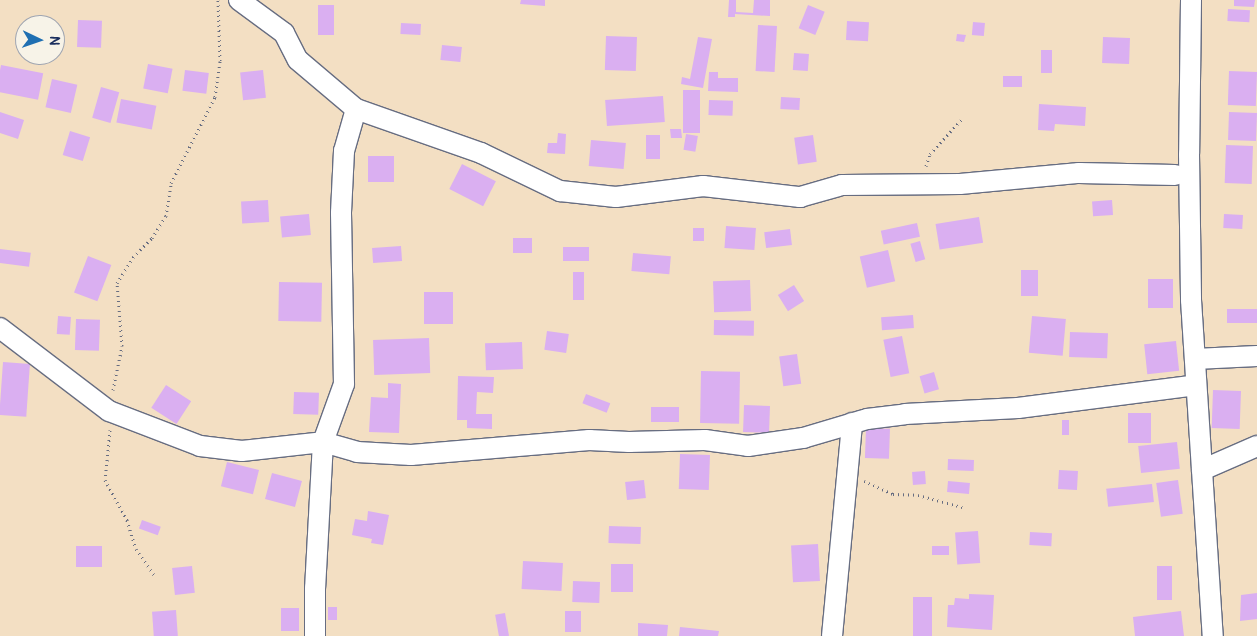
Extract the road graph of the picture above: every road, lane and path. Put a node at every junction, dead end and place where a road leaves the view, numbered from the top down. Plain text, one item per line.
1 (218, 0) edge
2 (239, 0) edge
3 (1191, 0) edge
4 (356, 109) junction
5 (962, 119) dead end
6 (1175, 175) dead end
7 (920, 184) junction
8 (0, 328) edge
9 (1257, 356) edge
10 (1195, 359) junction
11 (1189, 386) dead end
12 (109, 410) junction
13 (852, 424) junction
14 (323, 442) junction
15 (1257, 446) edge
16 (1202, 470) junction
17 (848, 474) junction
18 (962, 507) dead end
19 (155, 576) dead end
20 (315, 636) edge
21 (832, 636) edge
22 (1213, 636) edge

1 - 12 path
2 - 4 street
3 - 10 street
4 - 7 street
4 - 14 street
5 - 7 path
6 - 7 street
8 - 12 street
9 - 10 street
10 - 16 street
11 - 13 street
12 - 14 street
12 - 19 path
13 - 14 street
13 - 17 street
14 - 20 street
15 - 16 street
16 - 22 street
17 - 18 path
17 - 21 street

